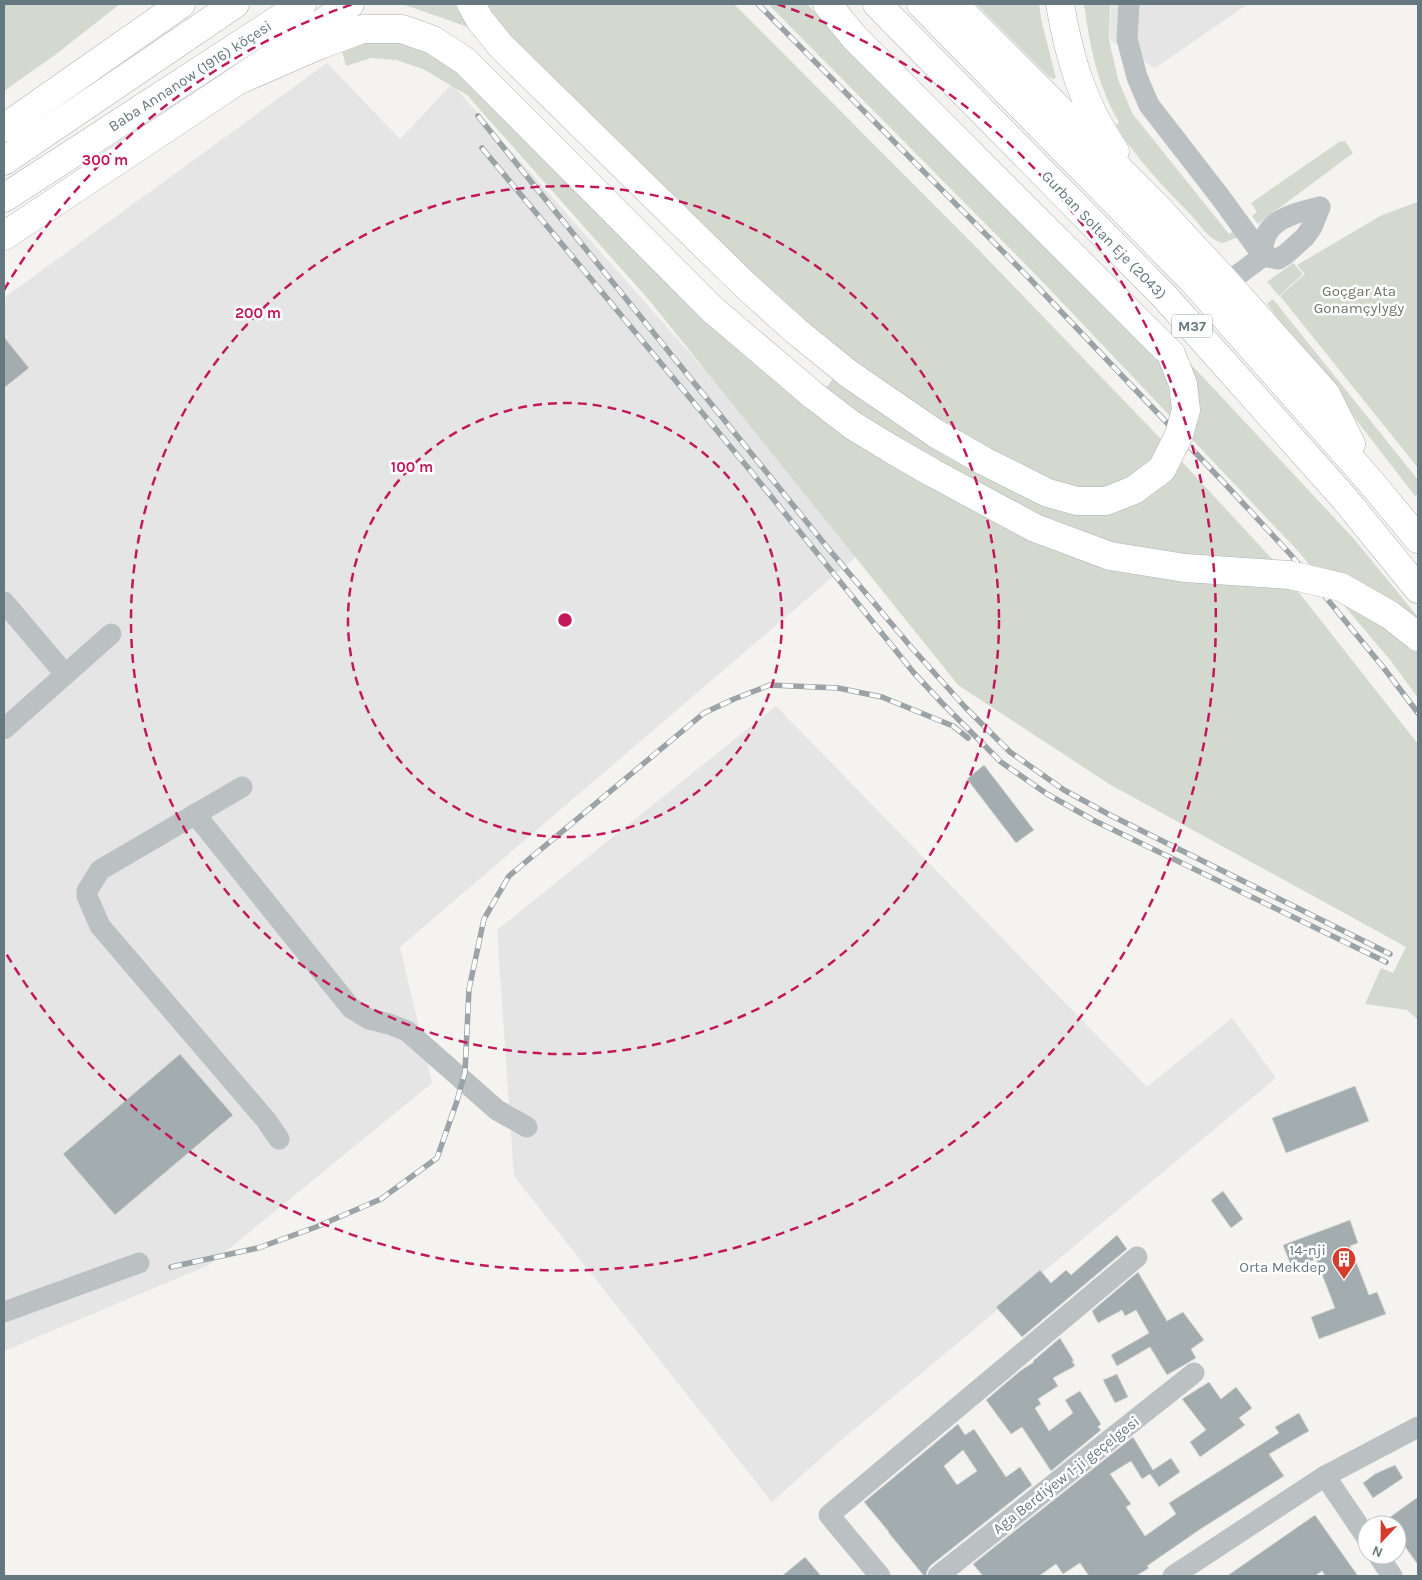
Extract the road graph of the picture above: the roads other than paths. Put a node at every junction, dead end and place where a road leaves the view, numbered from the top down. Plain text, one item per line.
1 (235, 4) edge
2 (302, 4) edge
3 (350, 4) edge
4 (471, 4) edge
5 (827, 4) edge
6 (856, 4) edge
7 (877, 4) edge
8 (921, 4) edge
9 (954, 4) edge
10 (1060, 4) edge
11 (1129, 4) edge
12 (177, 6) edge
13 (951, 77) junction
14 (237, 81) junction
15 (4, 128) edge
16 (4, 161) edge
17 (4, 198) edge
18 (1154, 204) junction
19 (4, 236) edge
20 (1227, 283) junction
21 (1370, 481) junction
22 (1418, 540) edge
23 (1418, 589) edge
24 (4, 602) edge
25 (111, 634) dead end
26 (1418, 637) edge
27 (65, 674) junction
28 (4, 730) edge
29 (242, 787) dead end
30 (195, 814) junction
31 (527, 1127) dead end
32 (279, 1139) dead end
33 (1137, 1257) dead end
34 (139, 1263) dead end
35 (4, 1312) edge
36 (1194, 1373) dead end
37 (1418, 1427) edge
38 (1325, 1476) junction
39 (1357, 1523) edge
40 (1385, 1565) edge
41 (880, 1576) edge
42 (938, 1576) edge
43 (1173, 1576) edge
44 (1392, 1576) edge

1 - 16 main road
2 - 17 main road, Baba Annanow (1916) köçesi
3 - 14 main road
4 - 5 main road, bridge
6 - 13 main road
7 - 13 main road, Gurban Soltan Eje (2043) / M37
8 - 21 main road, Gurban Soltan Eje (2043) / M37
9 - 18 main road
10 - 18 main road
11 - 20 street
12 - 15 main road
13 - 23 main road, Gurban Soltan Eje (2043) / M37
14 - 19 main road
14 - 26 main road, bridge
18 - 20 main road
20 - 21 main road
21 - 22 main road, Gurban Soltan Eje (2043) / M37
24 - 27 street
25 - 27 street
27 - 28 street
29 - 30 street
30 - 31 street
30 - 32 street
33 - 41 street
34 - 35 street
36 - 42 street, Aga Berdiýew 1-ji geçelgesi
37 - 38 street
38 - 39 street
38 - 43 street
40 - 44 street

